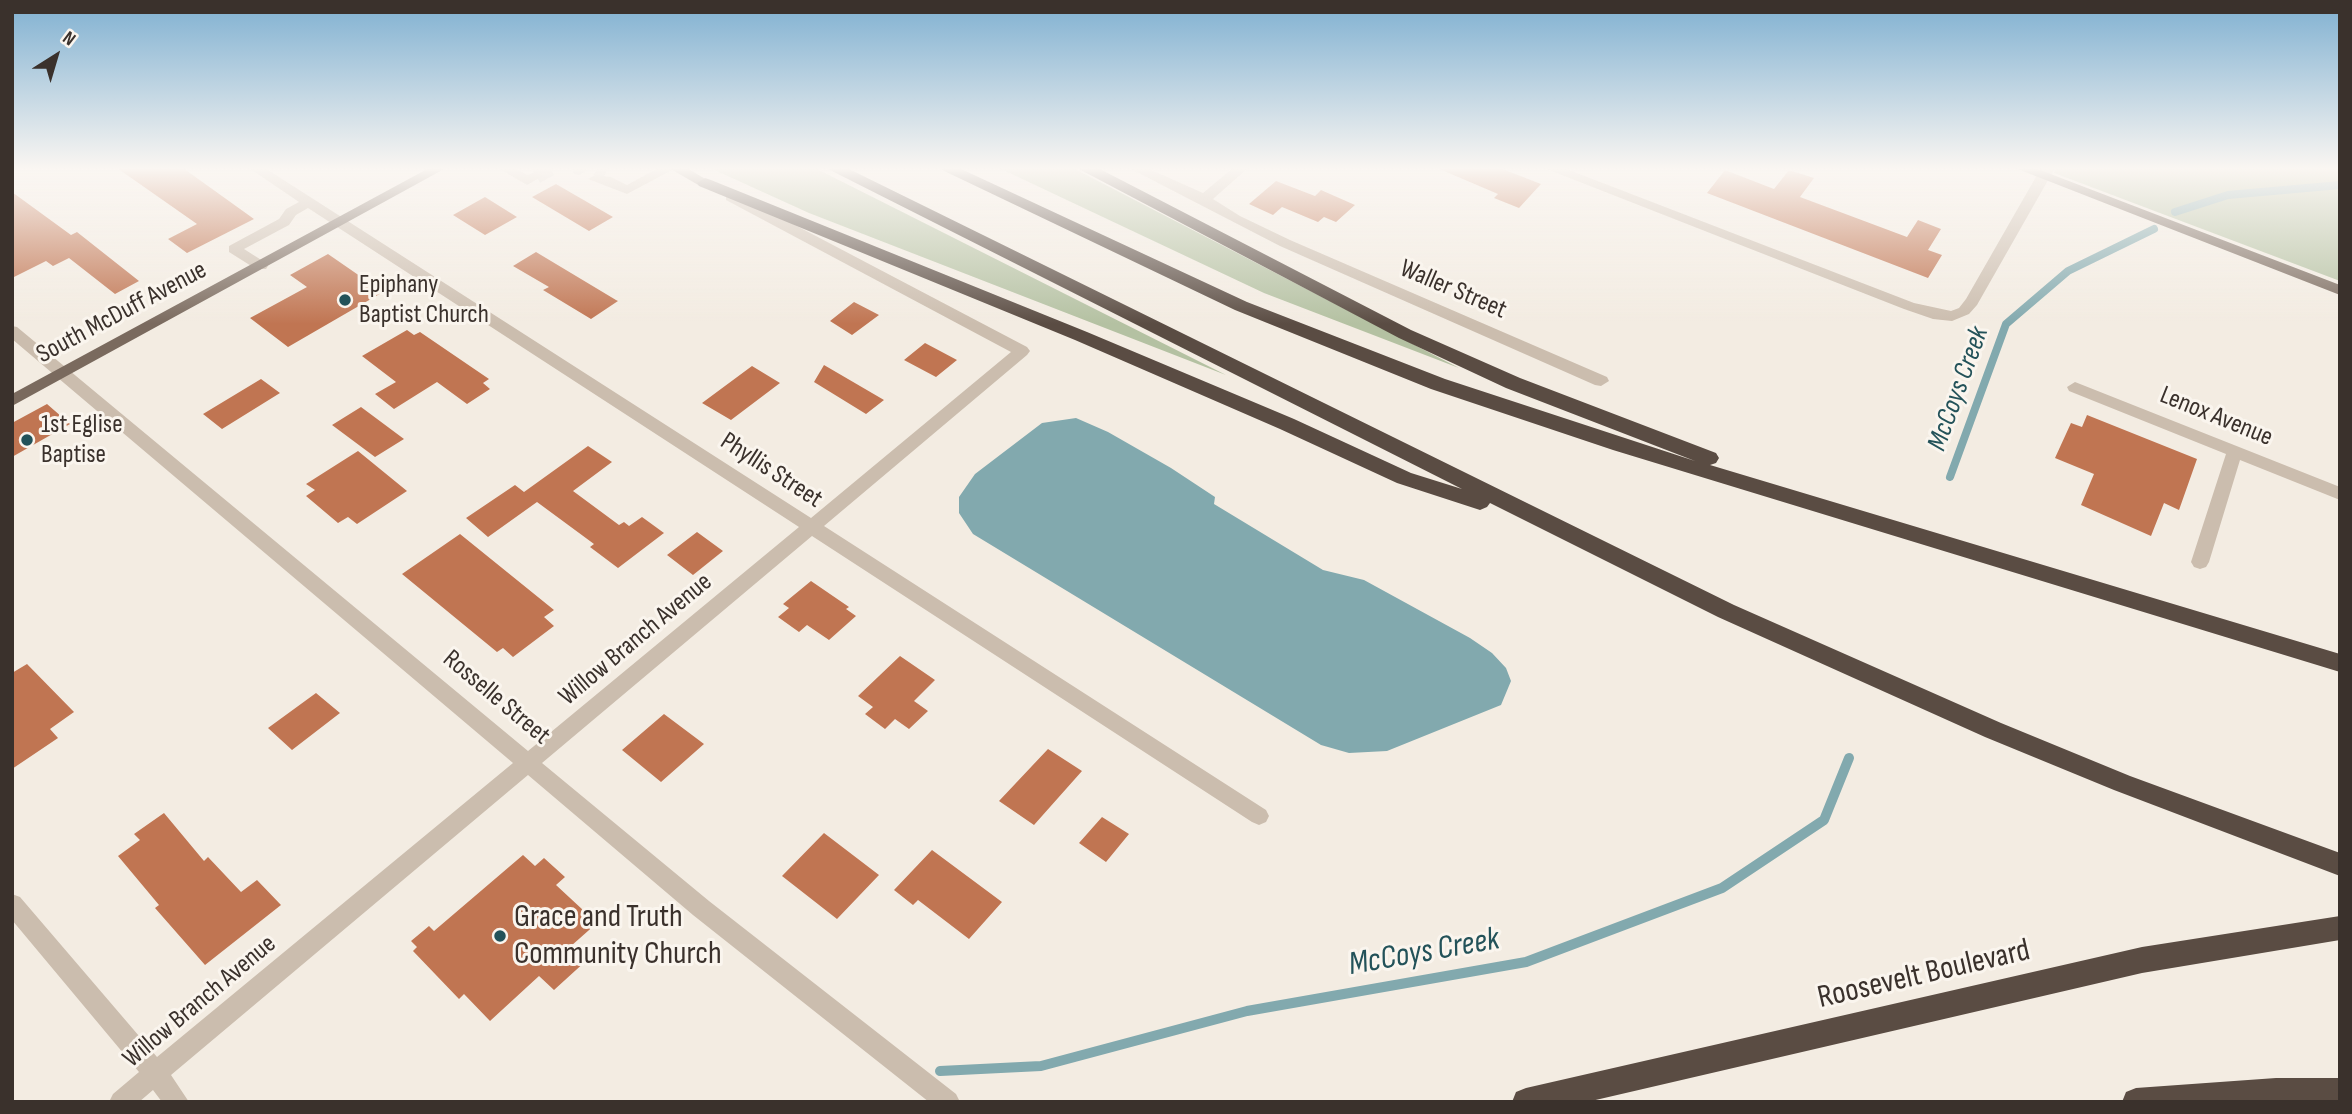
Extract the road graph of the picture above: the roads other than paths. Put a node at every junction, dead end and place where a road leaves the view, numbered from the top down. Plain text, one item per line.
1 (285, 220) edge
2 (336, 220) edge
3 (345, 220) edge
4 (775, 220) edge
5 (796, 220) edge
6 (938, 220) edge
7 (1057, 220) edge
8 (1185, 220) edge
9 (1237, 220) edge
10 (1686, 220) edge
11 (2019, 220) edge
12 (2166, 220) edge
13 (340, 223) junction
14 (261, 266) junction
15 (2340, 290) edge
16 (12, 331) edge
17 (63, 373) junction
18 (1601, 380) dead end
19 (2075, 387) dead end
20 (12, 401) edge
21 (2235, 451) junction
22 (2340, 494) edge
23 (1541, 521) junction
24 (812, 527) junction
25 (1914, 534) junction
26 (2200, 562) dead end
27 (2340, 663) edge
28 (530, 762) junction
29 (1259, 817) dead end
30 (2340, 865) edge
31 (12, 904) edge
32 (2340, 928) edge
33 (155, 1073) junction
34 (2340, 1092) edge
35 (121, 1102) edge
36 (177, 1102) edge
37 (948, 1102) edge
38 (1526, 1102) edge
39 (2136, 1102) edge

1 - 14 street
2 - 13 street, Phyllis Street
3 - 13 main road, South McDuff Avenue
4 - 24 street, Willow Branch Avenue
5 - 23 highway
6 - 23 highway
7 - 25 highway
8 - 25 highway
9 - 18 street, Waller Street
10 - 11 street
12 - 15 main road
13 - 14 main road, South McDuff Avenue
13 - 24 street, Phyllis Street
14 - 17 main road, South McDuff Avenue
16 - 17 street, Rosselle Street
17 - 20 main road, South McDuff Avenue
17 - 28 street, Rosselle Street
19 - 21 street, Lenox Avenue
21 - 22 street, Lenox Avenue
21 - 26 street
23 - 30 highway
24 - 28 street, Willow Branch Avenue
24 - 29 street, Phyllis Street
25 - 27 highway
28 - 33 street, Willow Branch Avenue
28 - 37 street, Rosselle Street
31 - 33 street
32 - 38 highway, Roosevelt Boulevard
33 - 35 street, Willow Branch Avenue
33 - 36 street
34 - 39 highway

